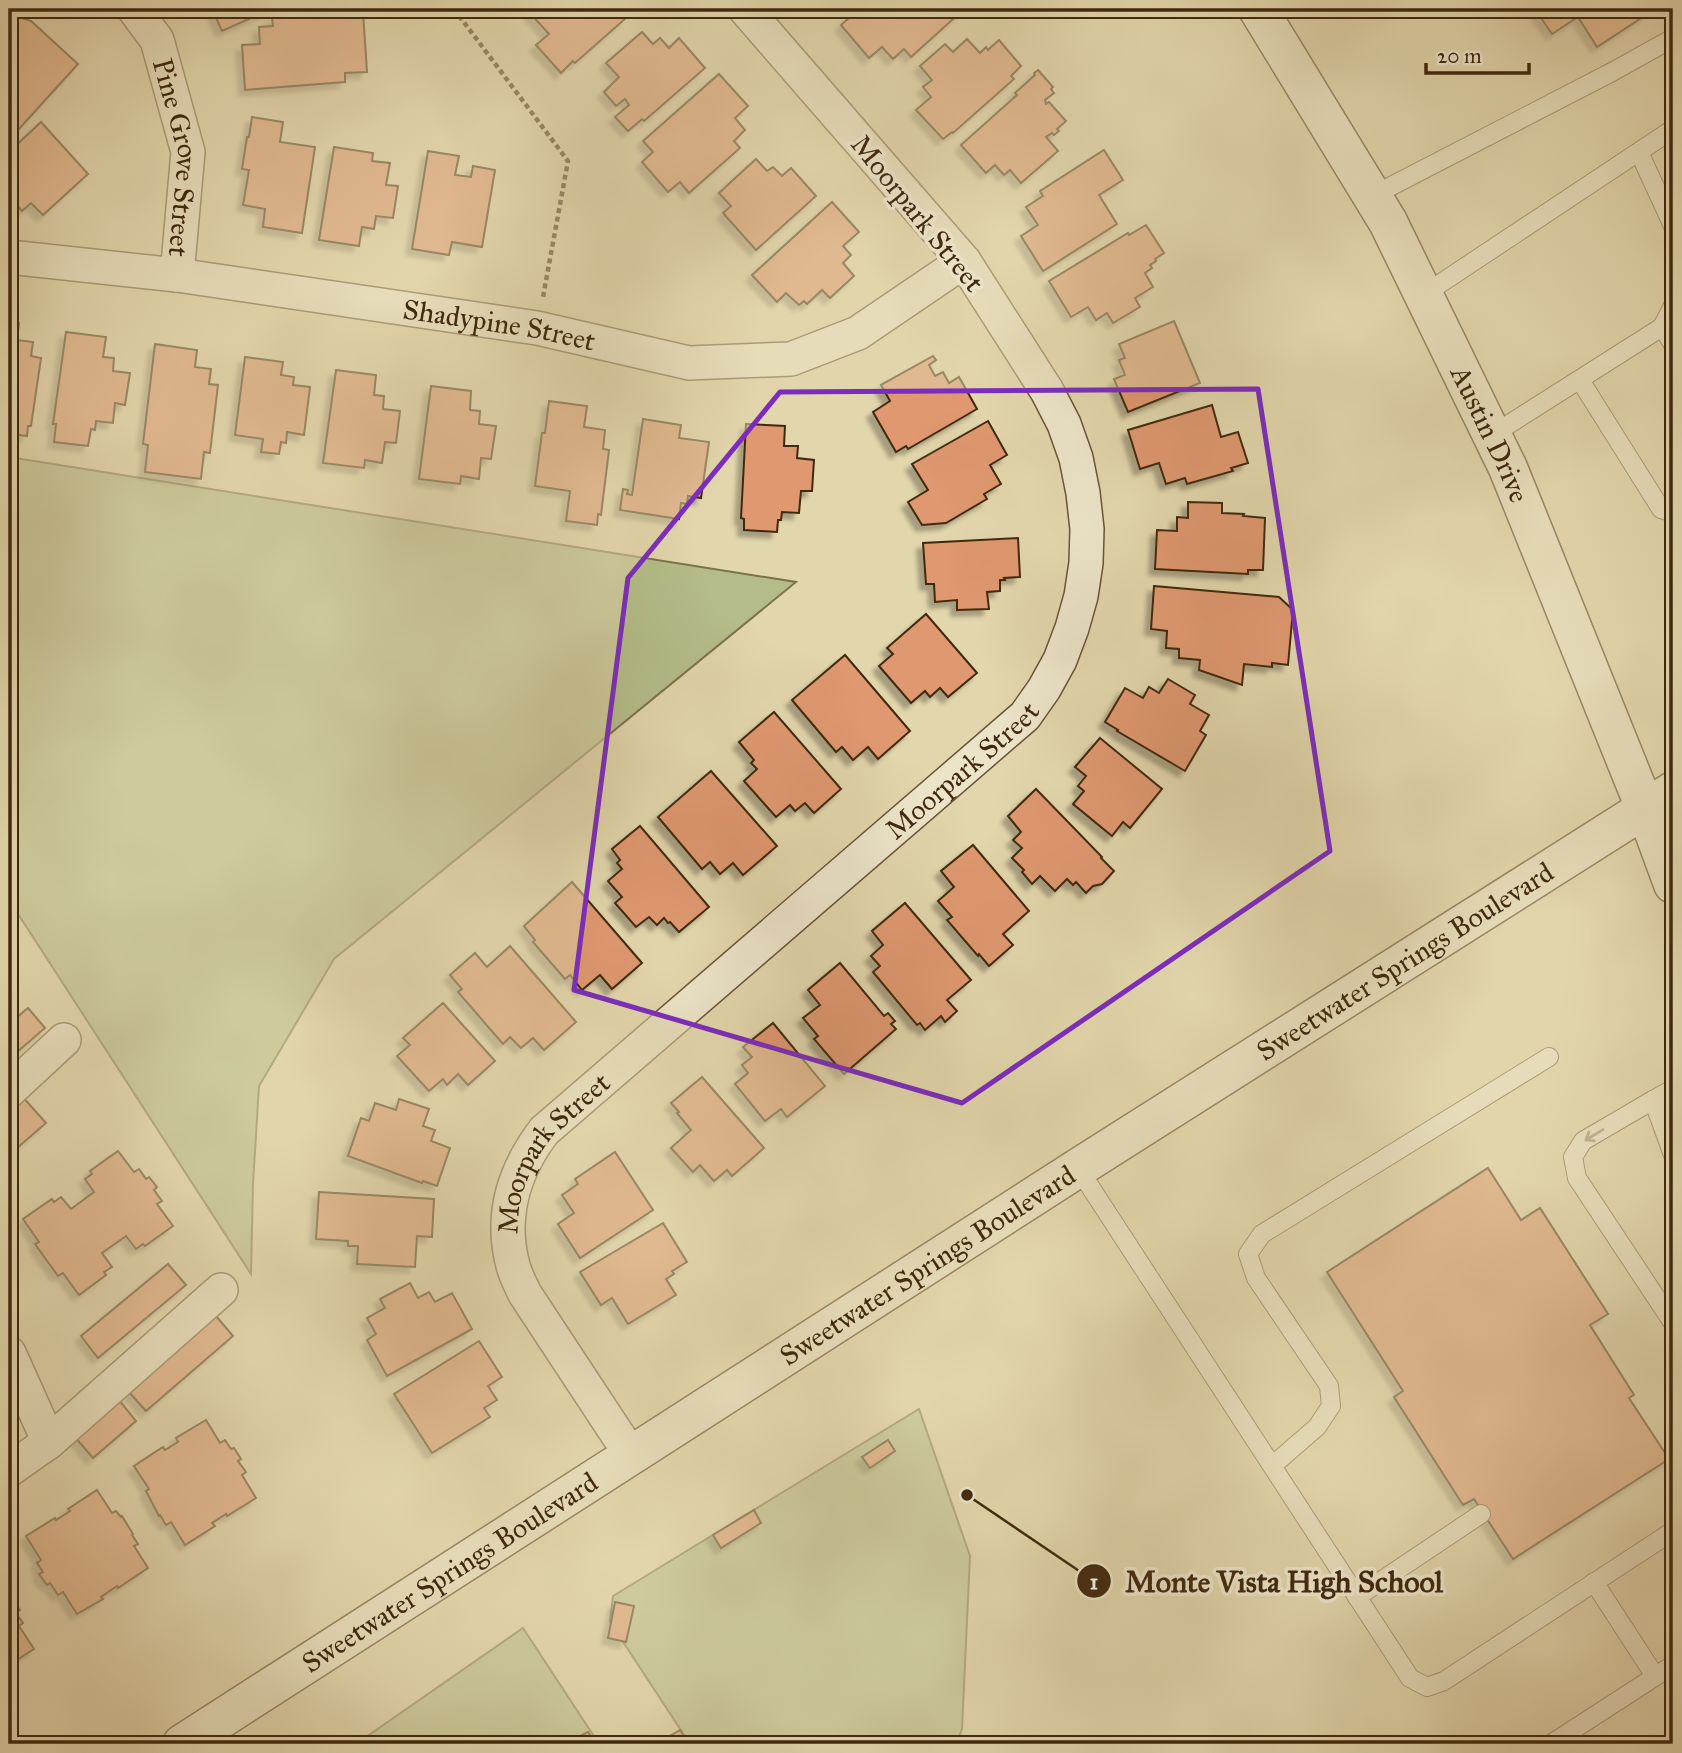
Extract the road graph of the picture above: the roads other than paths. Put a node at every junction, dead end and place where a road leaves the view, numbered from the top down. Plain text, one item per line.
1 (134, 9) edge
2 (745, 9) edge
3 (1258, 9) edge
4 (1673, 38) edge
5 (1673, 129) edge
6 (1639, 152) junction
7 (1372, 196) junction
8 (1673, 226) edge
9 (9, 257) edge
10 (964, 261) junction
11 (177, 275) junction
12 (1423, 295) junction
13 (1673, 306) edge
14 (1662, 327) junction
15 (1673, 344) edge
16 (1580, 380) junction
17 (1492, 435) junction
18 (1673, 513) edge
19 (1659, 799) edge
20 (1673, 884) edge
21 (64, 1040) dead end
22 (1549, 1057) dead end
23 (1673, 1089) edge
24 (9, 1091) edge
25 (1653, 1100) junction
26 (1673, 1155) edge
27 (1078, 1168) junction
28 (221, 1290) dead end
29 (1673, 1323) edge
30 (9, 1353) edge
31 (48, 1442) junction
32 (631, 1455) junction
33 (1272, 1466) junction
34 (9, 1470) edge
35 (1481, 1514) dead end
36 (1673, 1531) edge
37 (1594, 1582) junction
38 (1357, 1597) junction
39 (1673, 1665) edge
40 (1656, 1676) junction
41 (182, 1744) edge
42 (1551, 1744) edge

1 - 11 street, Pine Grove Street
2 - 10 street, Moorpark Street
3 - 7 main road, Austin Drive
4 - 7 lane
5 - 6 lane
6 - 8 lane
6 - 12 lane
7 - 12 main road, Austin Drive
9 - 11 street, Shadypine Street
10 - 11 street, Shadypine Street
10 - 32 street, Moorpark Street
12 - 17 main road, Austin Drive
13 - 14 lane
14 - 15 lane
14 - 16 lane
16 - 17 lane
16 - 18 lane
17 - 19 main road, Austin Drive
19 - 20 main road, Austin Drive
19 - 27 main road, Sweetwater Springs Boulevard
21 - 24 street
22 - 33 lane
23 - 25 lane
25 - 26 lane
25 -> 29 lane
27 - 32 main road, Sweetwater Springs Boulevard
27 - 33 lane
28 - 31 street
30 - 31 street
31 - 34 street
32 - 41 main road, Sweetwater Springs Boulevard
33 - 38 lane
35 - 38 lane
36 - 37 lane
37 - 38 lane
37 - 40 lane
39 - 40 lane
40 - 42 lane

